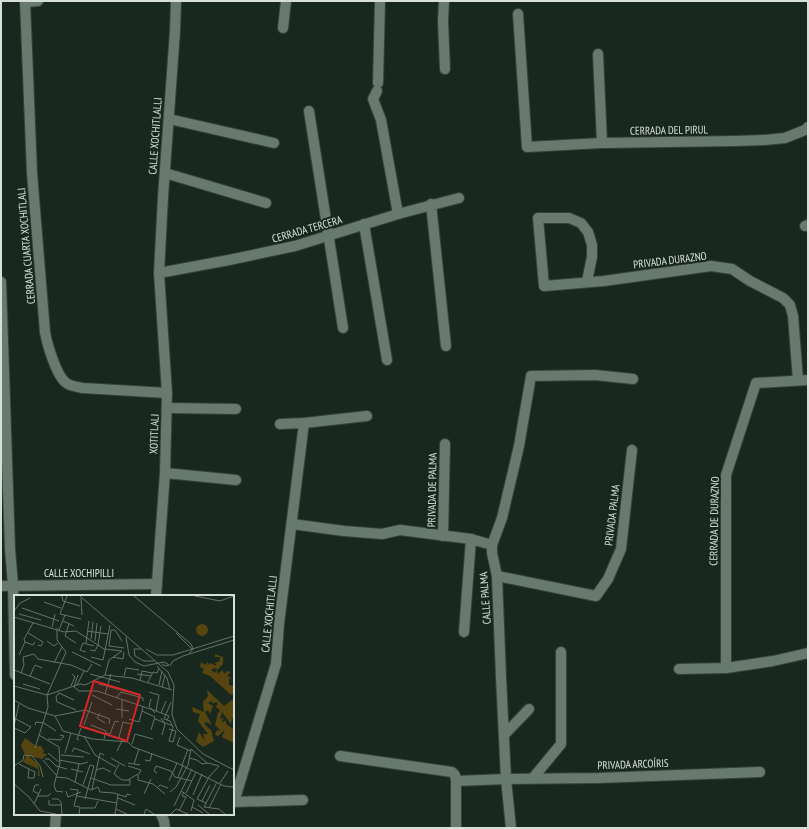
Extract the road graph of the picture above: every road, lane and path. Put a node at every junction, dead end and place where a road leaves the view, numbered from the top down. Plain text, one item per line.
1 (38, 1) edge
2 (176, 1) edge
3 (286, 1) edge
4 (380, 1) edge
5 (444, 1) edge
6 (25, 2) edge
7 (518, 14) dead end
8 (283, 28) dead end
9 (598, 54) dead end
10 (445, 69) dead end
11 (309, 111) dead end
12 (169, 119) junction
13 (808, 127) edge
14 (274, 143) dead end
15 (602, 143) junction
16 (165, 173) junction
17 (459, 198) dead end
18 (266, 203) dead end
19 (431, 204) junction
20 (398, 214) junction
21 (364, 224) junction
22 (328, 236) junction
23 (159, 273) junction
24 (587, 281) junction
25 (1, 282) edge
26 (342, 328) dead end
27 (446, 346) dead end
28 (387, 360) dead end
29 (633, 379) dead end
30 (803, 380) edge
31 (167, 393) junction
32 (167, 408) junction
33 (236, 409) dead end
34 (368, 416) dead end
35 (304, 423) junction
36 (280, 424) dead end
37 (445, 444) dead end
38 (632, 450) dead end
39 (165, 473) junction
40 (236, 480) dead end
41 (292, 524) junction
42 (443, 536) junction
43 (471, 539) junction
44 (492, 545) junction
45 (497, 576) junction
46 (157, 584) junction
47 (13, 585) junction
48 (1, 586) edge
49 (156, 595) edge
50 (14, 630) edge
51 (464, 632) dead end
52 (561, 652) dead end
53 (808, 653) edge
54 (726, 668) junction
55 (679, 669) dead end
56 (529, 709) dead end
57 (504, 735) junction
58 (340, 756) dead end
59 (760, 772) dead end
60 (533, 778) junction
61 (506, 779) junction
62 (456, 781) junction
63 (234, 799) edge
64 (304, 800) dead end
65 (234, 802) edge
66 (56, 815) edge
67 (161, 815) edge
68 (55, 828) edge
69 (165, 828) edge
70 (456, 828) edge
71 (511, 828) edge

1 - 6 street
2 - 12 street, CALLE XOCHITLALLI
3 - 8 street
4 - 20 street
5 - 10 street
6 - 31 street, CERRADA CUARTA XOCHITLALI
7 - 15 street, CERRADA DEL PIRUL
9 - 15 street
11 - 22 street
12 - 14 street
12 - 16 street, CALLE XOCHITLALLI
13 - 15 street, CERRADA DEL PIRUL
16 - 18 street
16 - 23 street, CALLE XOCHITLALLI
17 - 19 street, CERRADA TERCERA
19 - 20 street, CERRADA TERCERA
19 - 27 street
20 - 21 street, CERRADA TERCERA
21 - 22 street, CERRADA TERCERA
21 - 28 street
22 - 23 street, CERRADA TERCERA
22 - 26 street
23 - 31 street, XOTITLALI
24 - 24 street, PRIVADA DURAZNO
24 - 30 street, PRIVADA DURAZNO
25 - 47 street
29 - 44 street
30 - 54 street, CERRADA DE DURAZNO
31 - 32 street, XOTITLALI
32 - 33 street
32 - 39 street, XOTITLALI
34 - 35 street
35 - 36 street
35 - 41 street, CALLE XOCHITLALLI
37 - 42 street, PRIVADA DE PALMA
38 - 45 street, PRIVADA PALMA
39 - 40 street
39 - 46 street, XOTITLALI
41 - 42 street
41 - 63 street, CALLE XOCHITLALLI
42 - 43 street
43 - 44 street
43 - 51 street
44 - 45 street, CALLE PALMA
45 - 57 street, CALLE PALMA
46 - 47 street, CALLE XOCHIPILLI
46 - 49 street, XOTITLALI
47 - 48 street, CALLE XOCHIPILLI
47 - 50 street
52 - 60 street
53 - 54 street
54 - 55 street
56 - 57 street
57 - 61 street, CALLE PALMA
58 - 62 street
59 - 60 street, PRIVADA ARCOÍRIS
60 - 61 street, PRIVADA ARCOÍRIS
61 - 62 street
61 - 71 street, CALLE PALMA
62 - 70 street
64 - 65 street
66 - 68 street
67 - 69 street

